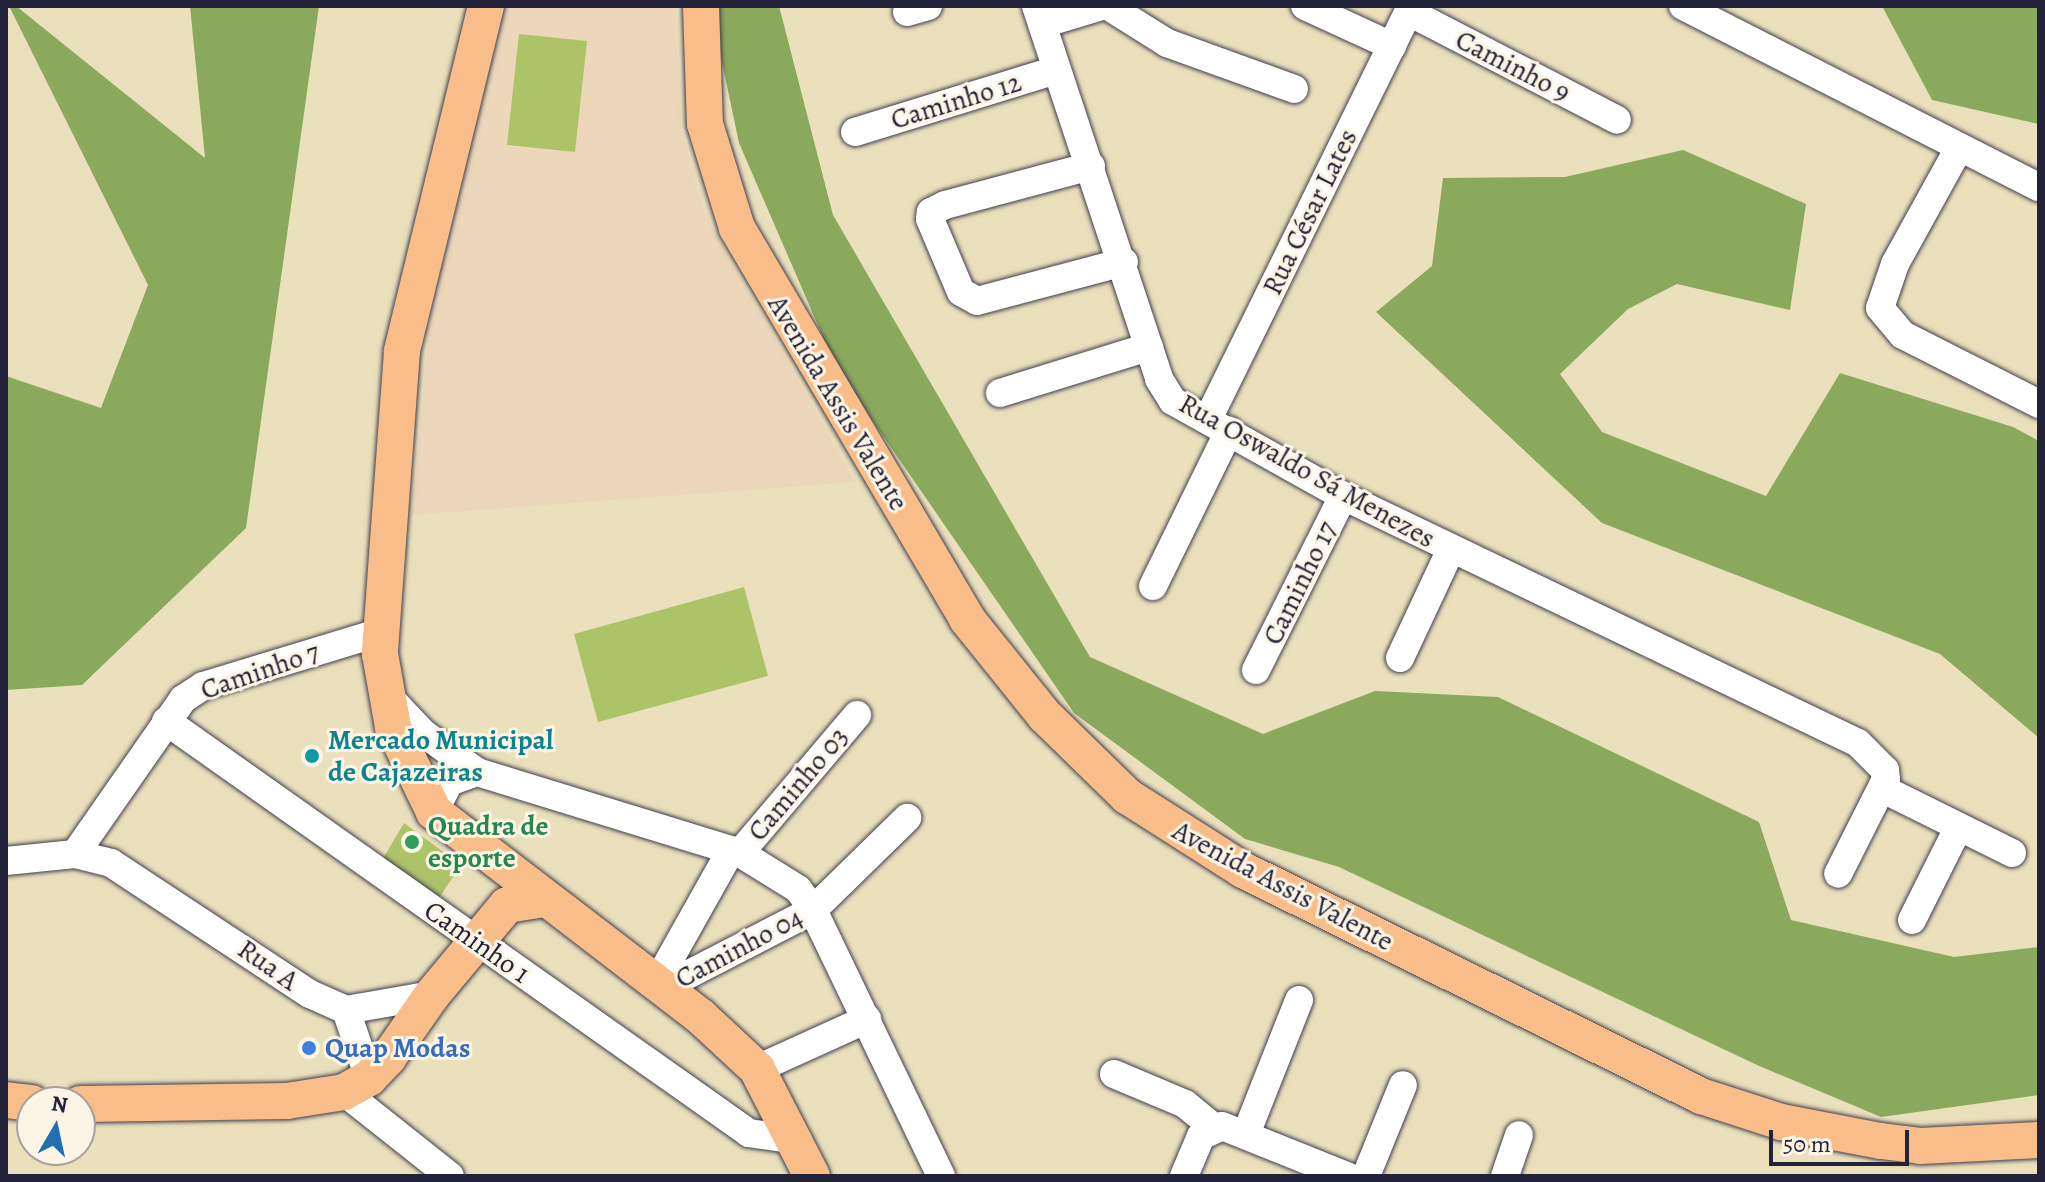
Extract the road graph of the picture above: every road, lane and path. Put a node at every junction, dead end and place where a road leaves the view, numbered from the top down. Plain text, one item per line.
1 (486, 6) edge
2 (701, 6) edge
3 (1102, 6) edge
4 (1108, 6) edge
5 (1305, 6) edge
6 (1683, 6) edge
7 (1410, 9) edge
8 (1039, 15) edge
9 (1392, 46) junction
10 (1057, 70) junction
11 (1294, 89) dead end
12 (1617, 120) dead end
13 (855, 132) dead end
14 (1959, 148) junction
15 (1091, 166) junction
16 (2039, 187) edge
17 (1124, 262) junction
18 (1149, 347) junction
19 (1000, 393) dead end
20 (2039, 404) edge
21 (1218, 425) junction
22 (1343, 496) junction
23 (1451, 549) junction
24 (1153, 586) dead end
25 (381, 632) junction
26 (1400, 658) dead end
27 (1256, 670) dead end
28 (383, 691) junction
29 (857, 715) dead end
30 (166, 721) junction
31 (477, 772) junction
32 (1883, 789) junction
33 (434, 812) junction
34 (907, 818) dead end
35 (1958, 828) junction
36 (736, 851) junction
37 (2012, 853) dead end
38 (75, 854) junction
39 (6, 861) edge
40 (1838, 874) dead end
41 (508, 888) junction
42 (813, 910) junction
43 (1912, 920) dead end
44 (475, 941) junction
45 (661, 985) junction
46 (432, 995) junction
47 (1299, 1000) dead end
48 (346, 1010) junction
49 (867, 1019) junction
50 (757, 1069) junction
51 (1114, 1074) dead end
52 (356, 1085) junction
53 (1403, 1085) dead end
54 (96, 1104) edge
55 (1212, 1126) junction
56 (1246, 1134) junction
57 (1519, 1135) dead end
58 (798, 1140) junction
59 (2039, 1140) edge
60 (450, 1176) edge
61 (812, 1176) edge
62 (941, 1176) edge
63 (1184, 1176) edge
64 (1347, 1176) edge
65 (1366, 1176) edge
66 (1505, 1176) edge

1 - 25 main road
2 - 59 main road, Avenida Assis Valente
3 - 8 street
4 - 11 street
5 - 9 street
6 - 14 street
7 - 9 street, Rua César Lates
7 - 12 street, Caminho 9
8 - 10 street, Rua Oswaldo Sá Menezes
9 - 21 street, Rua César Lates
10 - 13 street, Caminho 12
10 - 15 street, Rua Oswaldo Sá Menezes
14 - 16 street
14 - 20 street
15 - 17 street, Rua Oswaldo Sá Menezes
15 - 17 street
17 - 18 street, Rua Oswaldo Sá Menezes
18 - 19 street
18 - 21 street, Rua Oswaldo Sá Menezes
21 - 22 street, Rua Oswaldo Sá Menezes
21 - 24 street, Rua César Lates
22 - 23 street, Rua Oswaldo Sá Menezes
22 - 27 street, Caminho 17
23 - 26 street
23 - 32 street, Rua Oswaldo Sá Menezes
25 - 28 main road
25 - 30 street, Caminho 7
28 - 31 street
28 - 33 main road
29 - 36 street, Caminho 03
30 - 38 street, Caminho 7
30 - 44 street, Caminho 1
31 - 33 street
31 - 36 street
32 - 35 street
32 - 40 street
33 - 41 main road
34 - 42 street, Caminho 04
35 - 37 street
35 - 43 street
36 - 42 street
36 - 45 street, Caminho 03
38 - 39 street, Rua A
38 - 48 street, Rua A
41 - 44 main road
41 - 45 main road
42 - 45 street, Caminho 04
42 - 49 street
44 - 46 main road
44 - 58 street, Caminho 1
45 - 50 main road
46 - 48 street
46 - 52 main road
47 - 56 street
48 - 52 street
49 - 50 street
49 - 62 street
50 - 58 main road
51 - 55 street
52 - 54 main road
52 - 60 street
53 - 65 street
55 - 56 street
55 - 63 street
56 - 64 street
57 - 66 street
58 - 61 main road

